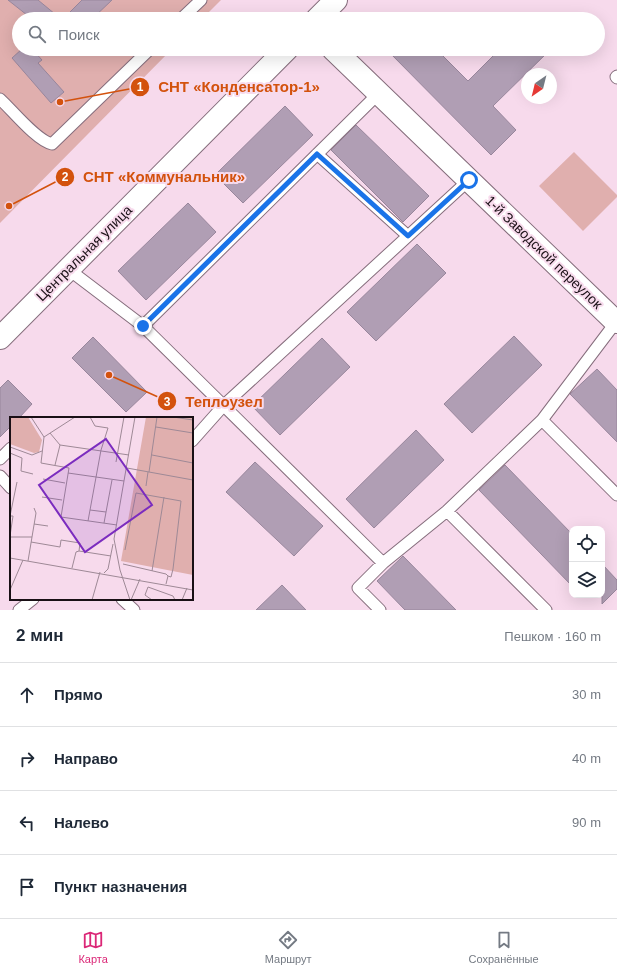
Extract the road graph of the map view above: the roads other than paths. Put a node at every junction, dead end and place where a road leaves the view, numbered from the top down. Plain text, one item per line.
1 (201, 0) edge
2 (336, 0) edge
3 (188, 12) edge
4 (324, 12) edge
5 (143, 56) edge
6 (280, 56) edge
7 (340, 56) edge
8 (379, 93) junction
9 (0, 98) edge
10 (317, 154) junction
11 (469, 180) junction
12 (408, 236) junction
13 (68, 269) junction
14 (616, 322) edge
15 (143, 326) junction
16 (0, 338) edge
17 (224, 405) junction
18 (542, 420) junction
19 (193, 439) edge
20 (10, 449) edge
21 (0, 459) edge
22 (0, 476) edge
23 (10, 487) edge
24 (617, 495) edge
25 (447, 511) junction
26 (383, 563) junction
27 (32, 600) edge
28 (123, 600) edge
29 (19, 610) edge
30 (134, 610) edge
31 (380, 610) edge
32 (546, 610) edge

1 - 3 lane
2 - 4 street
5 - 9 lane
6 - 13 street, Центральная улица
7 - 8 street, 1-й Заводской переулок
8 - 10 lane
8 - 11 street, 1-й Заводской переулок
10 - 12 lane
10 - 15 lane
11 - 12 lane
11 - 14 street, 1-й Заводской переулок
12 - 17 lane
13 - 15 lane
13 - 16 street, Центральная улица
14 - 18 lane
15 - 17 lane
17 - 19 lane
17 - 26 lane
18 - 24 lane
18 - 25 lane
20 - 21 lane
22 - 23 lane
25 - 26 lane
25 - 32 lane
26 - 31 lane
27 - 29 lane
28 - 30 lane

